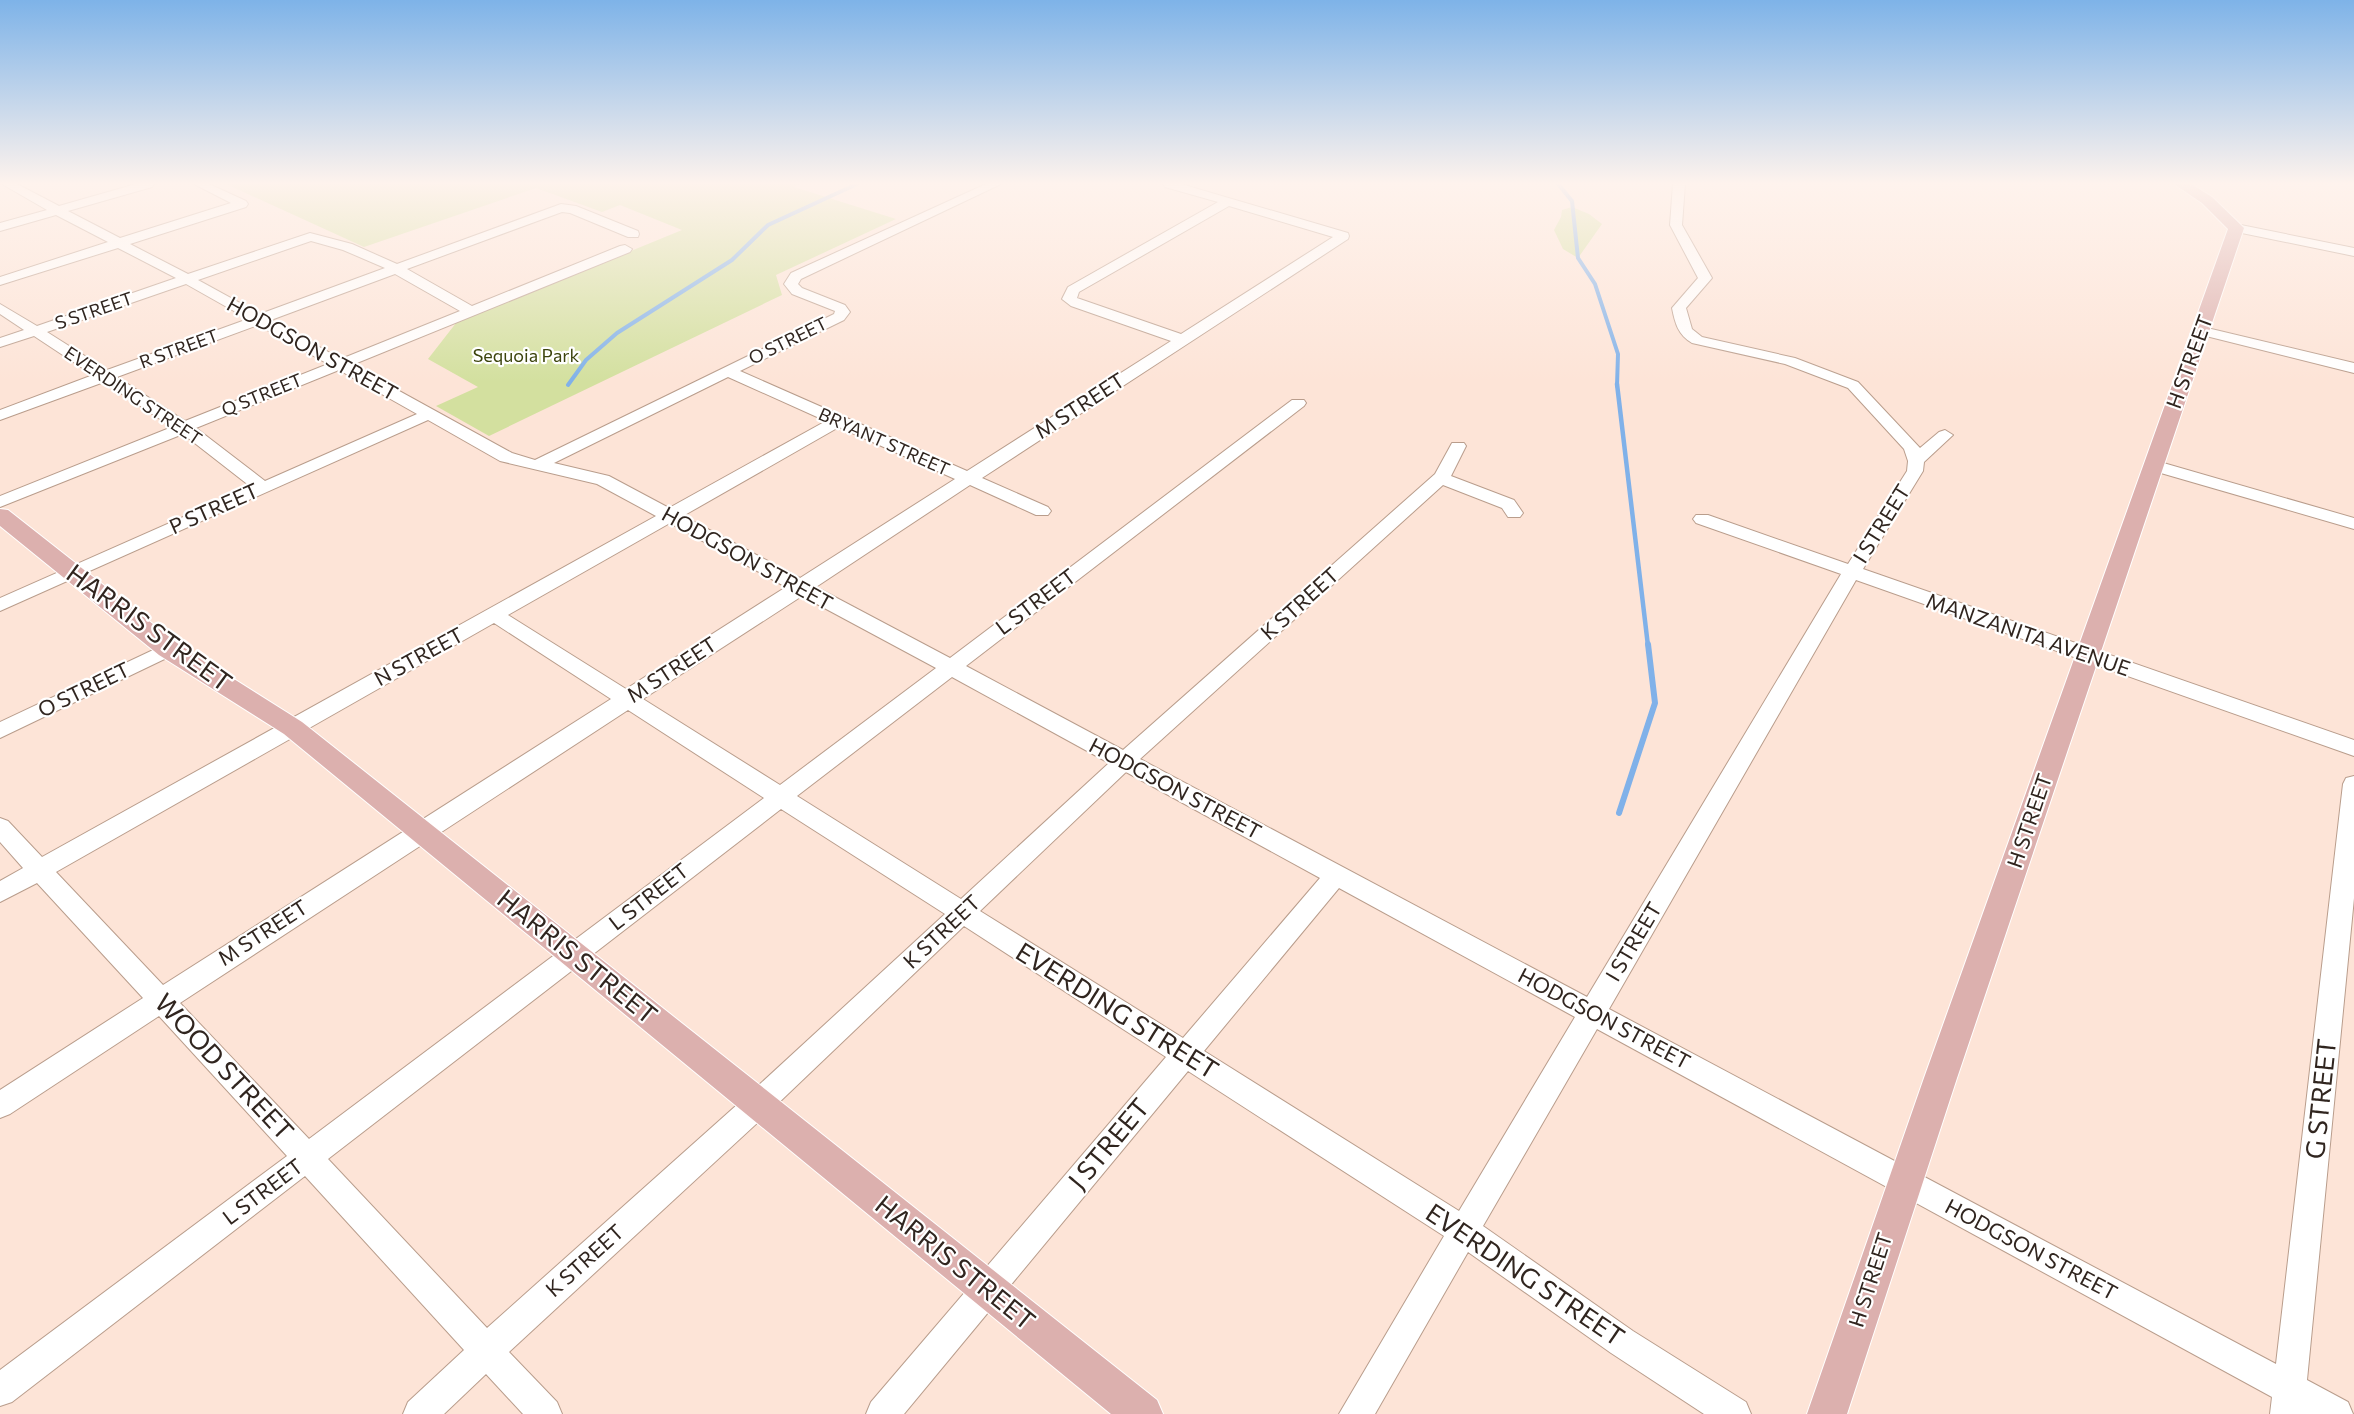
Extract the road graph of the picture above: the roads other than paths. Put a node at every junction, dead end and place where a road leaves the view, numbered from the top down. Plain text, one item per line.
1 (99, 250) edge
2 (133, 250) edge
3 (272, 250) edge
4 (352, 250) edge
5 (446, 250) edge
6 (623, 250) edge
7 (852, 250) edge
8 (1143, 250) edge
9 (1321, 250) edge
10 (1690, 250) edge
11 (2229, 250) edge
12 (394, 269) junction
13 (187, 279) junction
14 (0, 282) edge
15 (0, 308) edge
16 (471, 311) junction
17 (257, 320) junction
18 (36, 331) junction
19 (2203, 331) junction
20 (1183, 340) junction
21 (0, 343) edge
22 (339, 364) junction
23 (2354, 368) edge
24 (727, 371) junction
25 (103, 376) junction
26 (1298, 403) dead end
27 (429, 414) junction
28 (0, 415) edge
29 (838, 421) junction
30 (183, 427) junction
31 (1945, 435) dead end
32 (1458, 446) dead end
33 (538, 465) junction
34 (2152, 465) junction
35 (1915, 466) junction
36 (1441, 478) junction
37 (966, 479) junction
38 (263, 488) junction
39 (0, 502) edge
40 (1042, 511) dead end
41 (1514, 513) dead end
42 (0, 515) edge
43 (669, 516) junction
44 (1702, 519) dead end
45 (2354, 524) edge
46 (73, 573) junction
47 (1851, 573) junction
48 (800, 588) junction
49 (0, 605) edge
50 (495, 615) junction
51 (168, 649) junction
52 (2088, 656) junction
53 (950, 668) junction
54 (627, 699) junction
55 (293, 728) junction
56 (0, 731) edge
57 (2354, 748) edge
58 (1124, 761) junction
59 (2354, 784) edge
60 (780, 796) junction
61 (0, 827) edge
62 (421, 831) junction
63 (39, 870) junction
64 (1336, 875) junction
65 (0, 892) edge
66 (962, 914) junction
67 (574, 954) junction
68 (161, 1000) junction
69 (1593, 1013) junction
70 (1184, 1053) junction
71 (758, 1104) junction
72 (0, 1105) edge
73 (308, 1158) junction
74 (1904, 1182) junction
75 (1464, 1232) junction
76 (988, 1288) junction
77 (486, 1352) junction
78 (0, 1390) edge
79 (2288, 1402) edge
80 (420, 1414) edge
81 (545, 1414) edge
82 (883, 1414) edge
83 (1143, 1414) edge
84 (1356, 1414) edge
85 (1734, 1414) edge
86 (1827, 1414) edge
87 (2336, 1414) edge

1 - 14 street
2 - 13 street, HODGSON STREET
3 - 13 street, S STREET
4 - 12 street, S STREET
5 - 12 street, R STREET
6 - 16 street, Q STREET
7 - 24 street, O STREET
8 - 20 street
9 - 20 street, M STREET
10 - 35 street
11 - 19 main road, H STREET
12 - 16 street
12 - 17 street, R STREET
13 - 17 street, HODGSON STREET
13 - 18 street, S STREET
15 - 18 street, EVERDING STREET
16 - 22 street, Q STREET
17 - 22 street, HODGSON STREET
17 - 25 street, R STREET
18 - 21 street, S STREET
18 - 25 street, EVERDING STREET
19 - 23 street
19 - 34 main road, H STREET
20 - 37 street, M STREET
22 - 27 street, HODGSON STREET
22 - 30 street, Q STREET
24 - 29 street, BRYANT STREET
24 - 33 street, O STREET
25 - 28 street, R STREET
25 - 30 street, EVERDING STREET
26 - 53 street, L STREET
27 - 33 street, HODGSON STREET
27 - 38 street, P STREET
29 - 37 street, BRYANT STREET
29 - 43 street, N STREET
30 - 38 street, EVERDING STREET
30 - 39 street, Q STREET
31 - 35 street, I STREET
32 - 36 street, K STREET
33 - 43 street, HODGSON STREET
34 - 45 street
34 - 52 main road, H STREET
35 - 47 street, I STREET
36 - 41 street
36 - 58 street, K STREET
37 - 40 street, BRYANT STREET
37 - 48 street, M STREET
38 - 46 street, P STREET
42 - 46 main road, HARRIS STREET
43 - 48 street, HODGSON STREET
43 - 50 street, N STREET
44 - 47 street, MANZANITA AVENUE
46 - 49 street, P STREET
46 - 51 main road, HARRIS STREET
47 - 52 street, MANZANITA AVENUE
47 - 69 street, I STREET
48 - 53 street, HODGSON STREET
48 - 54 street, M STREET
50 - 54 street, EVERDING STREET
50 - 55 street, N STREET
51 - 55 main road, HARRIS STREET
51 - 56 street, O STREET
52 - 57 street, MANZANITA AVENUE
52 - 74 main road, H STREET
53 - 58 street, HODGSON STREET
53 - 60 street, L STREET
54 - 60 street, EVERDING STREET
54 - 62 street, M STREET
55 - 62 main road, HARRIS STREET
55 - 63 street, N STREET
58 - 64 street, HODGSON STREET
58 - 66 street, K STREET
59 - 79 street, G STREET
60 - 66 street, EVERDING STREET
60 - 67 street, L STREET
61 - 63 street, WOOD STREET
62 - 67 main road, HARRIS STREET
62 - 68 street, M STREET
63 - 65 street, N STREET
63 - 68 street, WOOD STREET
64 - 69 street, HODGSON STREET
64 - 70 street, J STREET
66 - 70 street, EVERDING STREET
66 - 71 street, K STREET
67 - 71 main road, HARRIS STREET
67 - 73 street, L STREET
68 - 72 street, M STREET
68 - 73 street, WOOD STREET
69 - 74 street, HODGSON STREET
69 - 75 street, I STREET
70 - 75 street, EVERDING STREET
70 - 76 street, J STREET
71 - 76 main road, HARRIS STREET
71 - 77 street, K STREET
73 - 77 street, WOOD STREET
73 - 78 street, L STREET
74 - 79 street, HODGSON STREET
74 - 86 main road, H STREET
75 - 84 street, I STREET
75 - 85 street, EVERDING STREET
76 - 82 street, J STREET
76 - 83 main road, HARRIS STREET
77 - 80 street, K STREET
77 - 81 street, WOOD STREET
79 - 87 street, HODGSON STREET

